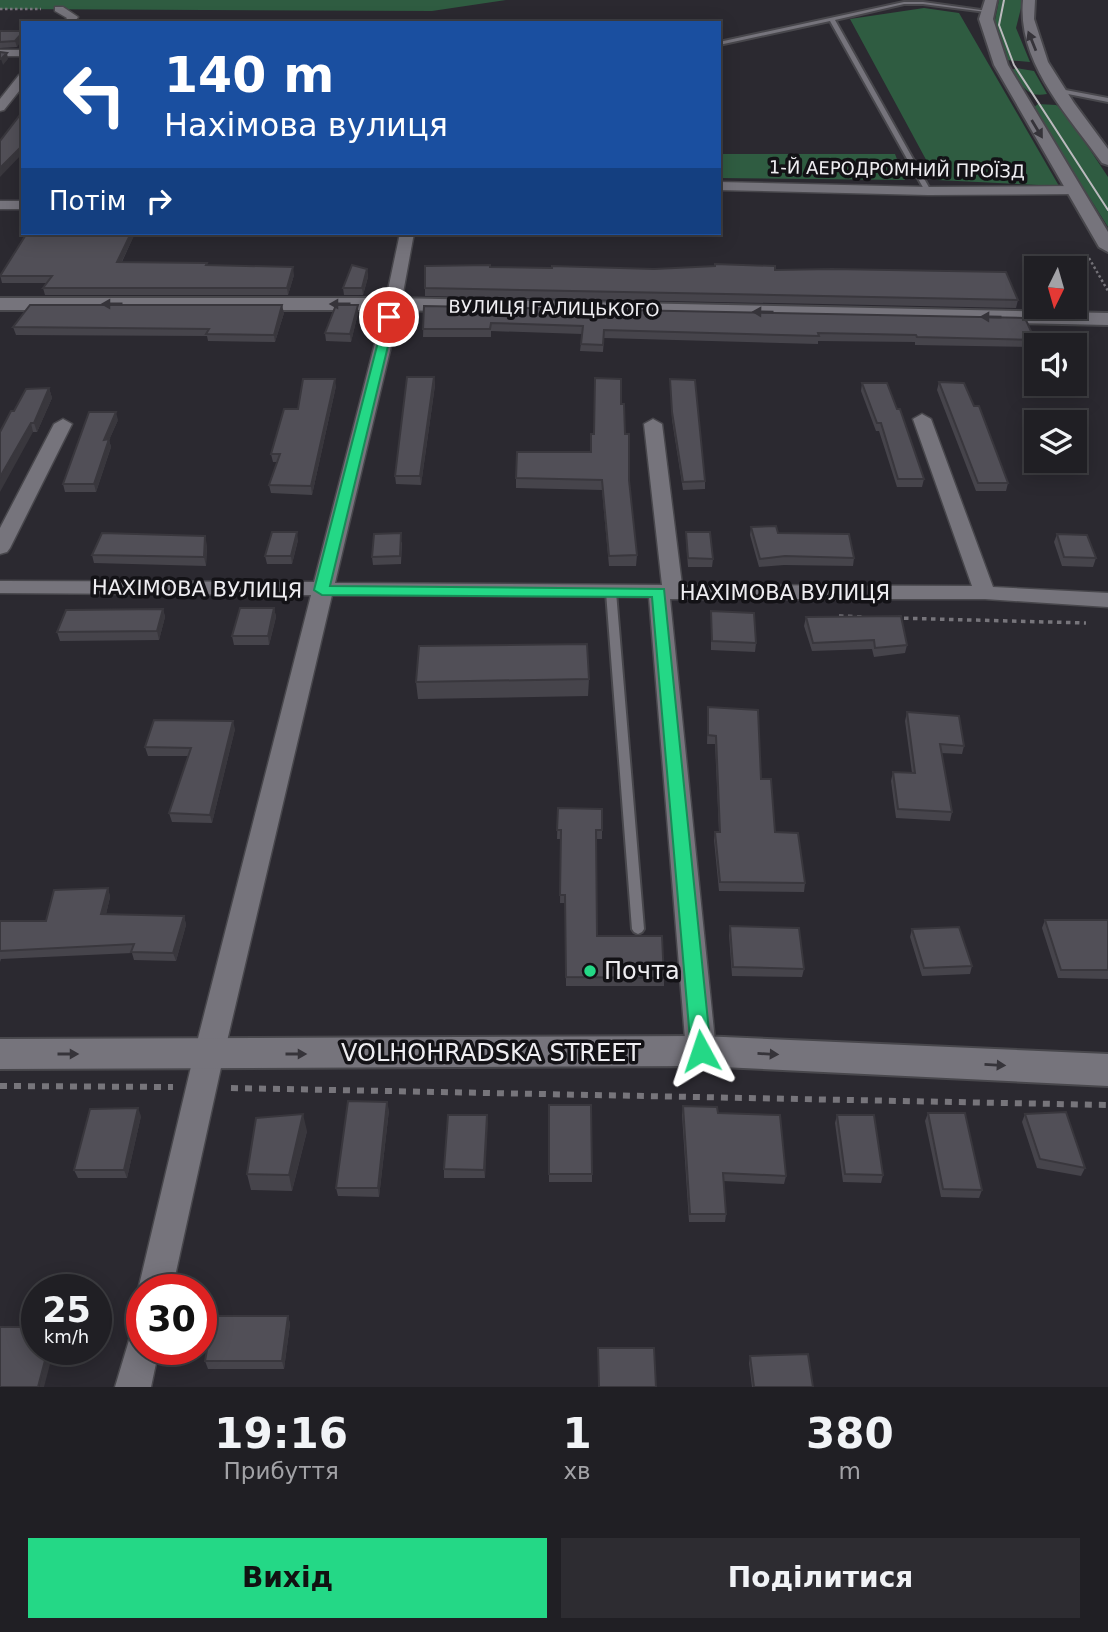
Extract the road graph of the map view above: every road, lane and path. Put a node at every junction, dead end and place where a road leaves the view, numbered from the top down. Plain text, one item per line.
1 (1029, 0) edge
2 (988, 6) edge
3 (0, 9) edge
4 (59, 9) joint
5 (831, 18) junction
6 (70, 21) edge
7 (721, 44) edge
8 (0, 53) edge
9 (21, 53) edge
10 (1001, 65) junction
11 (1044, 66) junction
12 (21, 81) edge
13 (1063, 96) junction
14 (1019, 98) junction
15 (1108, 100) edge
16 (0, 107) edge
17 (1108, 160) edge
18 (721, 186) edge
19 (1074, 190) junction
20 (929, 191) junction
21 (0, 205) edge
22 (21, 205) edge
23 (407, 235) edge
24 (1108, 247) edge
25 (0, 304) edge
26 (393, 304) junction
27 (1108, 319) edge
28 (922, 419) dead end
29 (63, 424) dead end
30 (653, 425) dead end
31 (0, 548) edge
32 (0, 587) edge
33 (322, 590) junction
34 (611, 592) junction
35 (666, 592) junction
36 (985, 593) junction
37 (1108, 600) edge
38 (828, 616) edge
39 (870, 617) edge
40 (884, 617) edge
41 (1094, 623) dead end
42 (638, 929) dead end
43 (701, 1051) junction
44 (0, 1054) edge
45 (1108, 1070) edge
46 (205, 1071) junction
47 (0, 1086) edge
48 (1108, 1105) edge
49 (159, 1274) edge
50 (138, 1365) edge
51 (133, 1387) edge

11 -> 1 street
2 - 5 lane
2 - 10 street
3 - 4 path
4 - 6 street
5 - 7 lane
5 - 20 lane
8 - 9 street
10 - 11 street
10 - 14 street
11 - 13 street
12 - 16 street
13 - 14 street
13 - 15 lane
13 - 17 street
14 -> 19 street
18 - 20 street, 1-Й АЕРОДРОМНИЙ ПРОЇЗД
19 - 20 street, 1-Й АЕРОДРОМНИЙ ПРОЇЗД
19 - 24 street
21 - 22 street
23 - 26 street
26 -> 25 street, ВУЛИЦЯ ГАЛИЦЬКОГО
27 -> 26 street, ВУЛИЦЯ ГАЛИЦЬКОГО
26 - 33 street
28 - 36 street
29 - 31 street
30 - 35 street
32 - 33 street, НАХІМОВА ВУЛИЦЯ
33 - 34 street, НАХІМОВА ВУЛИЦЯ
33 - 46 street
34 - 35 street, НАХІМОВА ВУЛИЦЯ
34 - 42 lane
35 - 36 street, НАХІМОВА ВУЛИЦЯ
35 - 43 street
36 - 37 street, НАХІМОВА ВУЛИЦЯ
38 - 39 path
40 - 41 path
43 -> 45 street, VOLHOHRADSKA STREET
46 -> 43 street, VOLHOHRADSKA STREET
44 -> 46 street, VOLHOHRADSKA STREET
46 - 47 path
46 - 48 path
46 - 49 street
50 - 51 street

